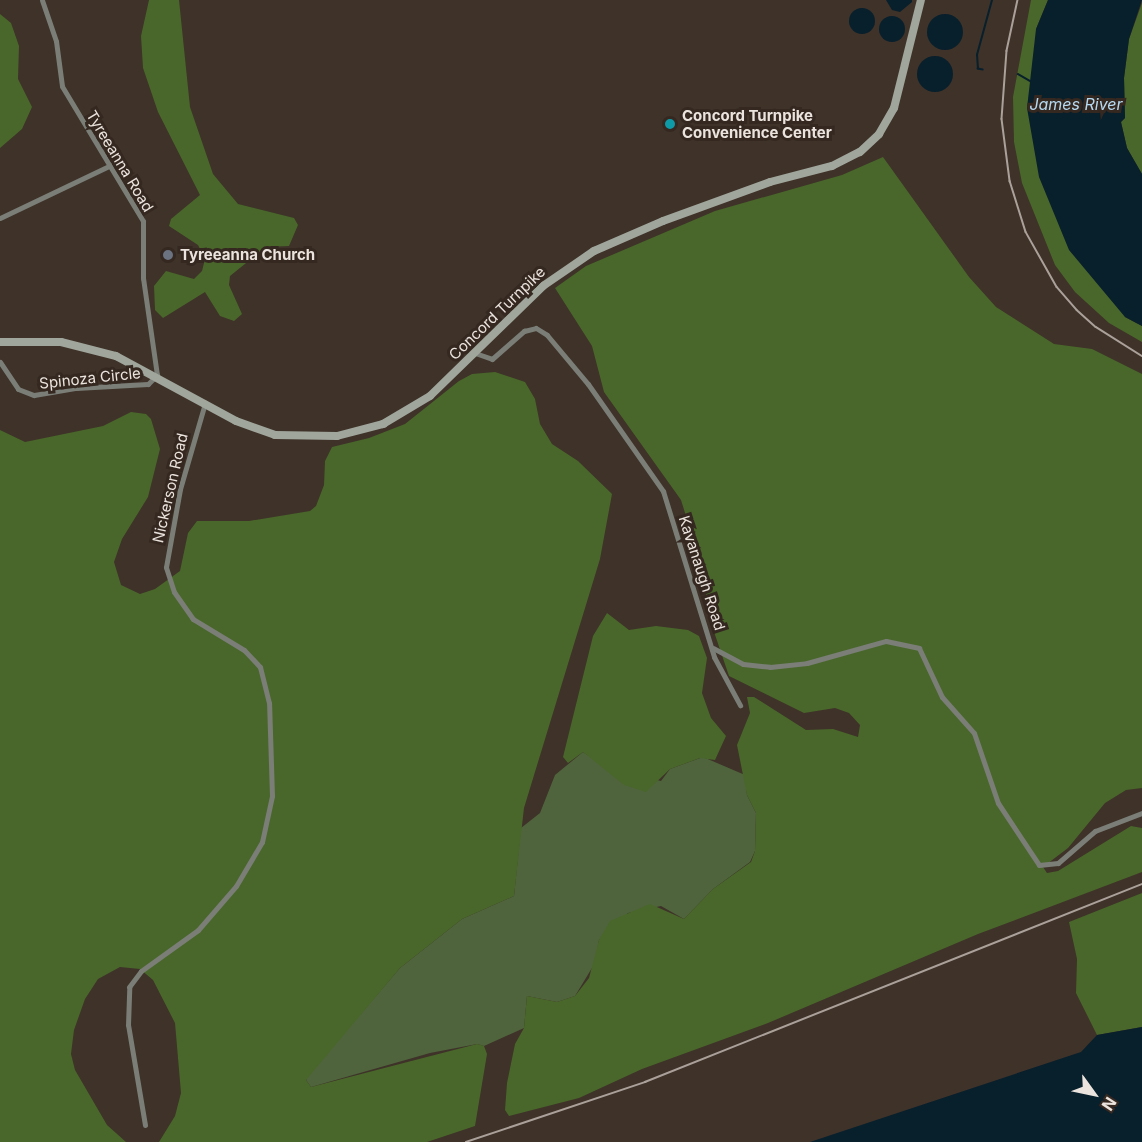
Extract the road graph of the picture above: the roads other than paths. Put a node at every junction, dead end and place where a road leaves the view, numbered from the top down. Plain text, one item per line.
1 (42, 0) edge
2 (921, 0) edge
3 (111, 165) junction
4 (0, 218) edge
5 (0, 342) edge
6 (475, 353) junction
7 (0, 362) edge
8 (158, 375) junction
9 (205, 403) junction
10 (713, 648) junction
11 (740, 705) dead end
12 (1142, 813) edge
13 (145, 1125) dead end

1 - 3 street, Tyreeanna Road
2 - 6 street, Concord Turnpike
3 - 4 street
3 - 8 street, Tyreeanna Road
5 - 8 street, Concord Turnpike
6 - 9 street, Concord Turnpike
6 - 10 street, Kavanaugh Road
7 - 8 street, Spinoza Circle
8 - 9 street, Concord Turnpike
9 - 13 street, Nickerson Road
10 - 11 street
10 - 12 street, Kavanaugh Road

